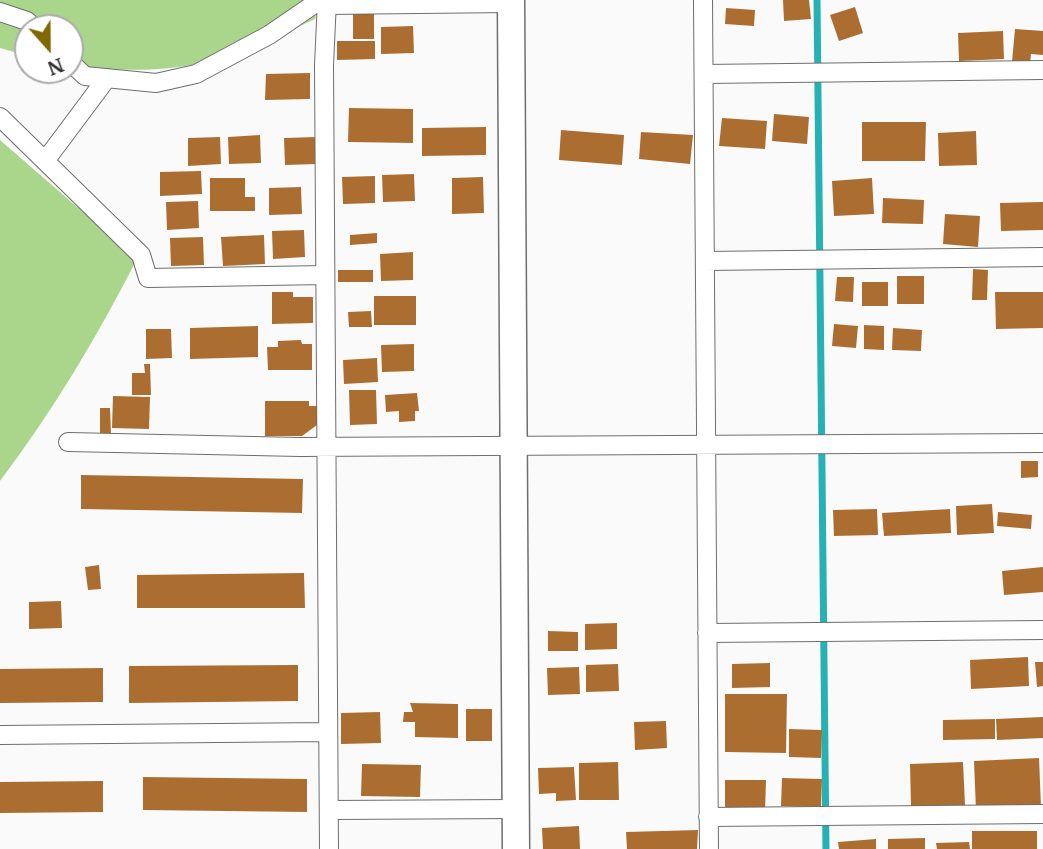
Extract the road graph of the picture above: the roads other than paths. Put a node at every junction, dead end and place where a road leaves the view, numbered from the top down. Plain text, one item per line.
1 (704, 0) edge
2 (324, 2) edge
3 (511, 2) edge
4 (1043, 70) edge
5 (704, 74) junction
6 (84, 75) edge
7 (107, 78) junction
8 (0, 117) edge
9 (45, 161) junction
10 (1043, 257) edge
11 (705, 261) junction
12 (325, 275) junction
13 (68, 442) dead end
14 (1043, 443) edge
15 (706, 445) junction
16 (514, 446) junction
17 (326, 447) junction
18 (1043, 631) edge
19 (707, 633) junction
20 (328, 732) junction
21 (0, 735) edge
22 (516, 809) junction
23 (328, 810) junction
24 (1043, 814) edge
25 (708, 817) junction
26 (329, 849) edge
27 (516, 849) edge
28 (709, 849) edge

1 - 5 street
2 - 3 street
2 - 7 street
2 - 12 street
3 - 16 street
4 - 5 street
5 - 11 street
6 - 7 street
7 - 9 street
8 - 9 street
9 - 12 street
10 - 11 street
11 - 15 street
12 - 17 street
13 - 17 street
14 - 15 street
15 - 16 street
15 - 19 street
16 - 17 street
16 - 22 street
17 - 20 street
18 - 19 street
19 - 25 street
20 - 21 street
20 - 23 street
22 - 23 street
22 - 27 street
23 - 26 street
24 - 25 street
25 - 28 street

